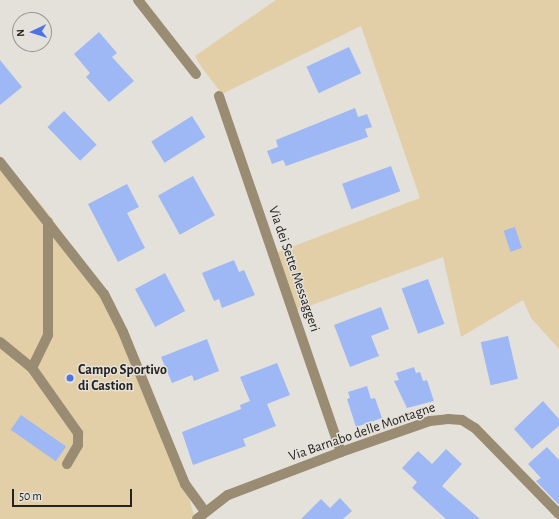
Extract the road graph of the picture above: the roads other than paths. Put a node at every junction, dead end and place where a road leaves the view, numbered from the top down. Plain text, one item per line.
1 (138, 0) edge
2 (196, 74) dead end
3 (219, 96) dead end
4 (0, 162) edge
5 (48, 222) junction
6 (0, 342) edge
7 (32, 368) junction
8 (341, 452) junction
9 (67, 464) dead end
10 (204, 512) junction
11 (559, 514) edge
12 (197, 519) edge

1 - 2 street
3 - 8 street, Via dei Sette Messaggeri
4 - 5 street
5 - 7 street
5 - 10 street
6 - 7 street
7 - 9 street
8 - 10 street, Via Barnabo delle Montagne
8 - 11 street, Via Barnabo delle Montagne
10 - 12 street, Via Barnabo delle Montagne

